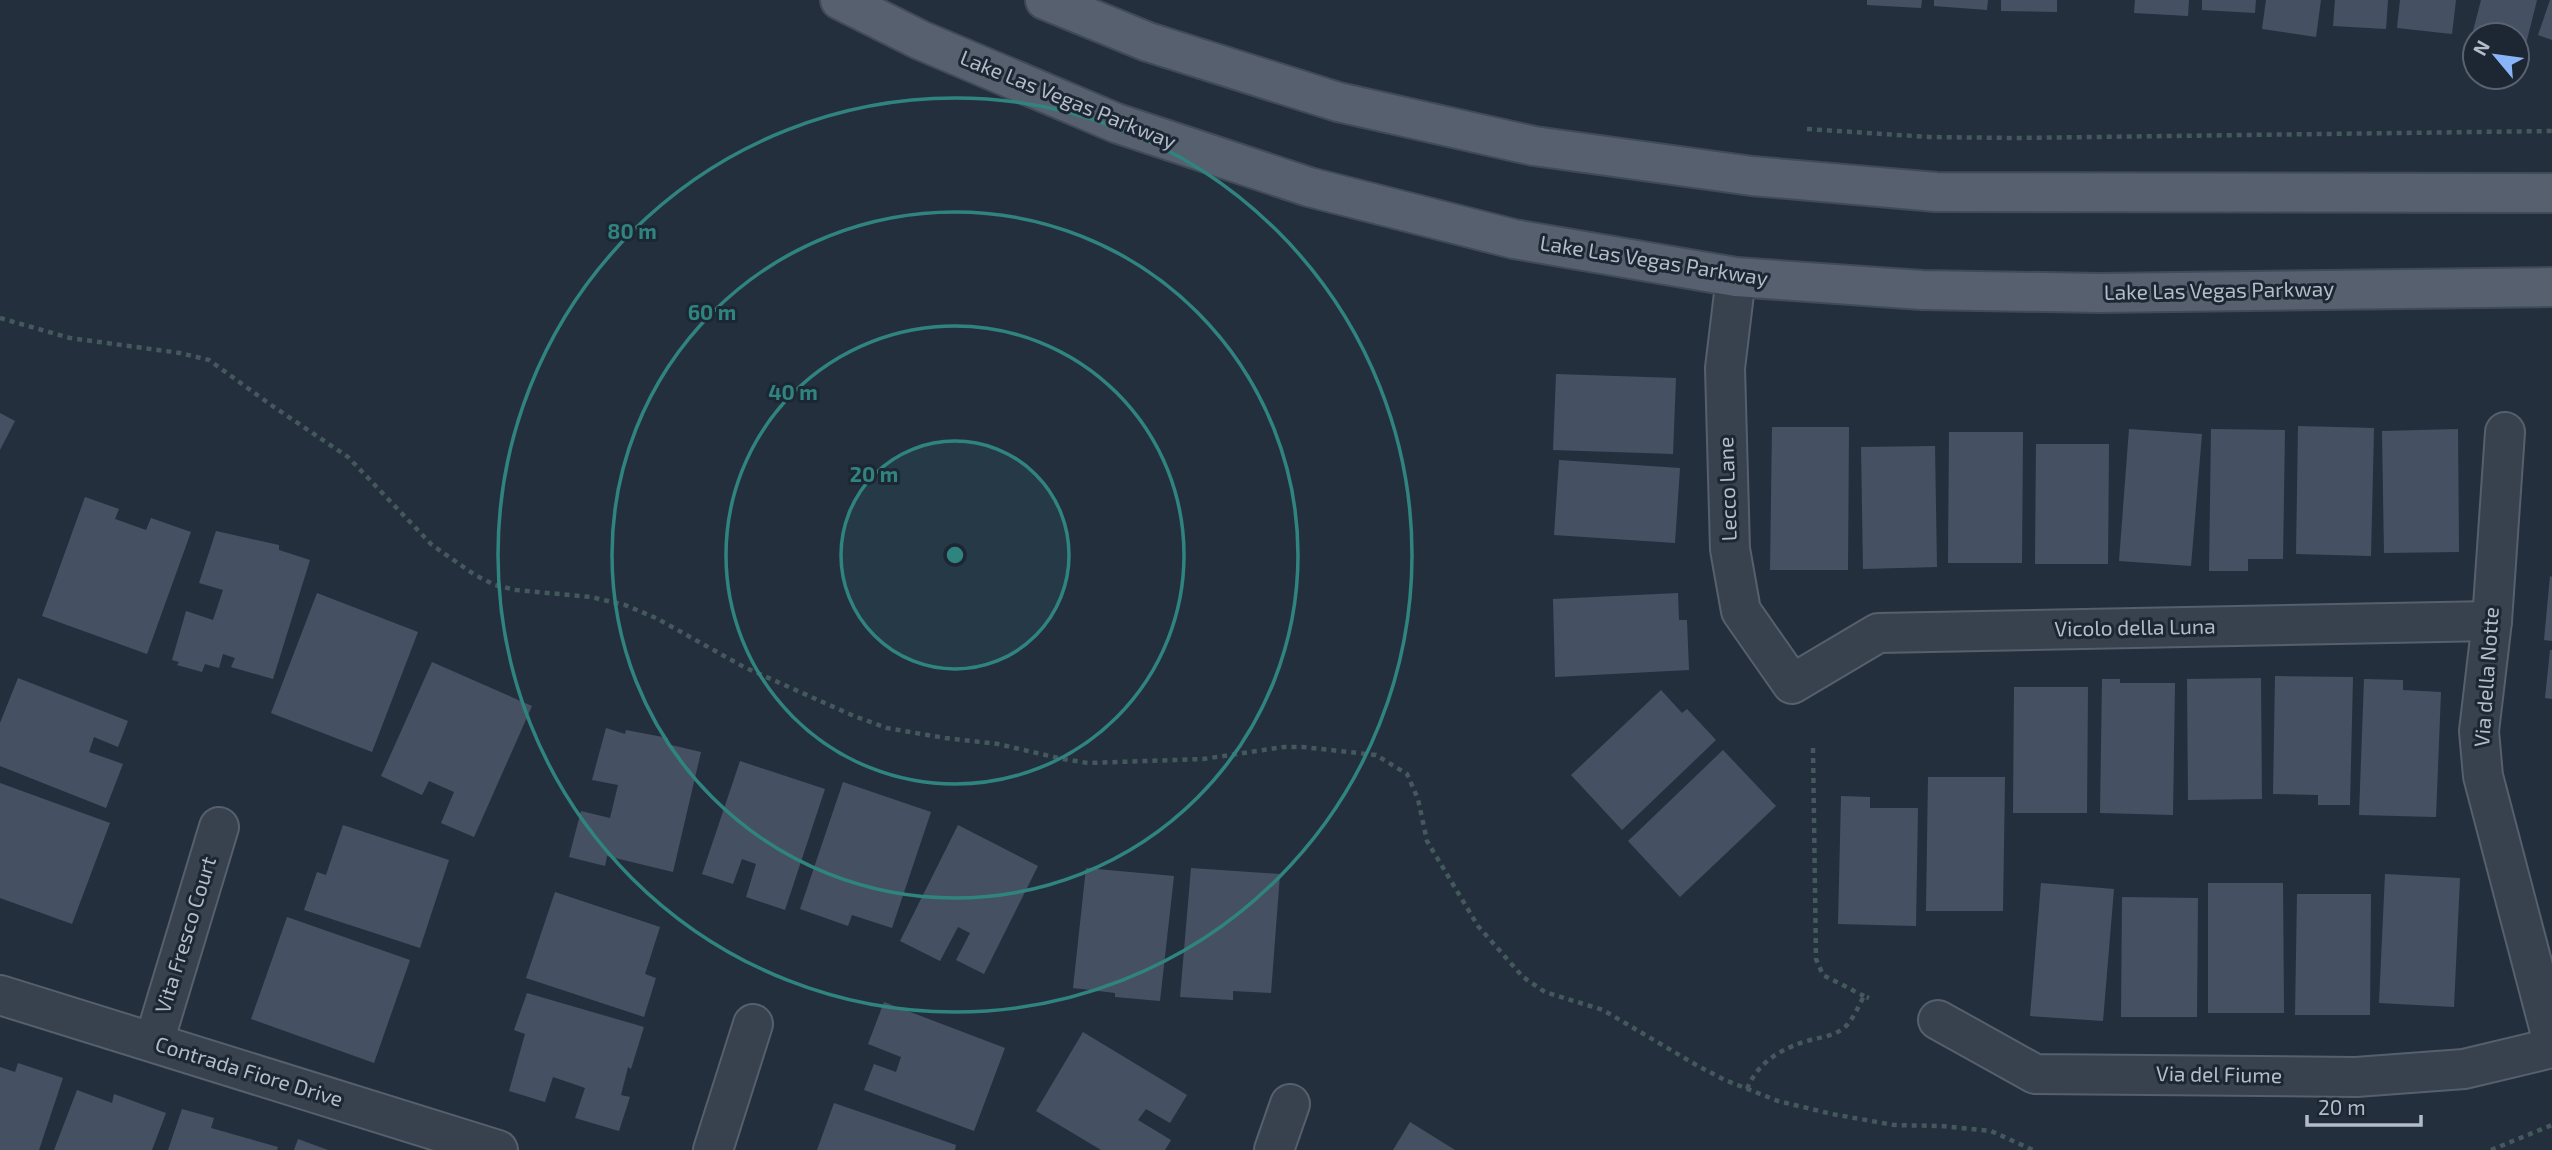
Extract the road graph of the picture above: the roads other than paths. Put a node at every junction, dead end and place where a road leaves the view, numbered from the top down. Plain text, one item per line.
1 (840, 0) edge
2 (1045, 0) edge
3 (2552, 192) edge
4 (1736, 277) junction
5 (2552, 287) edge
6 (2505, 432) dead end
7 (2492, 621) junction
8 (1792, 684) joint
9 (219, 828) dead end
10 (0, 995) edge
11 (1938, 1020) dead end
12 (752, 1024) dead end
13 (2552, 1040) edge
14 (154, 1042) junction
15 (2552, 1048) edge
16 (1290, 1104) dead end
17 (498, 1150) edge
18 (713, 1150) edge
19 (1274, 1150) edge

1 - 4 main road, Lake Las Vegas Parkway
2 - 3 main road
4 - 5 main road, Lake Las Vegas Parkway
4 - 8 street, Lecco Lane
6 - 7 street, Via della Notte
7 - 8 street, Vicolo della Luna
7 - 13 street, Via della Notte
9 - 14 street, Vita Fresco Court
10 - 14 street, Contrada Fiore Drive
11 - 15 street, Via del Fiume
12 - 18 street
14 - 17 street, Contrada Fiore Drive
16 - 19 street

